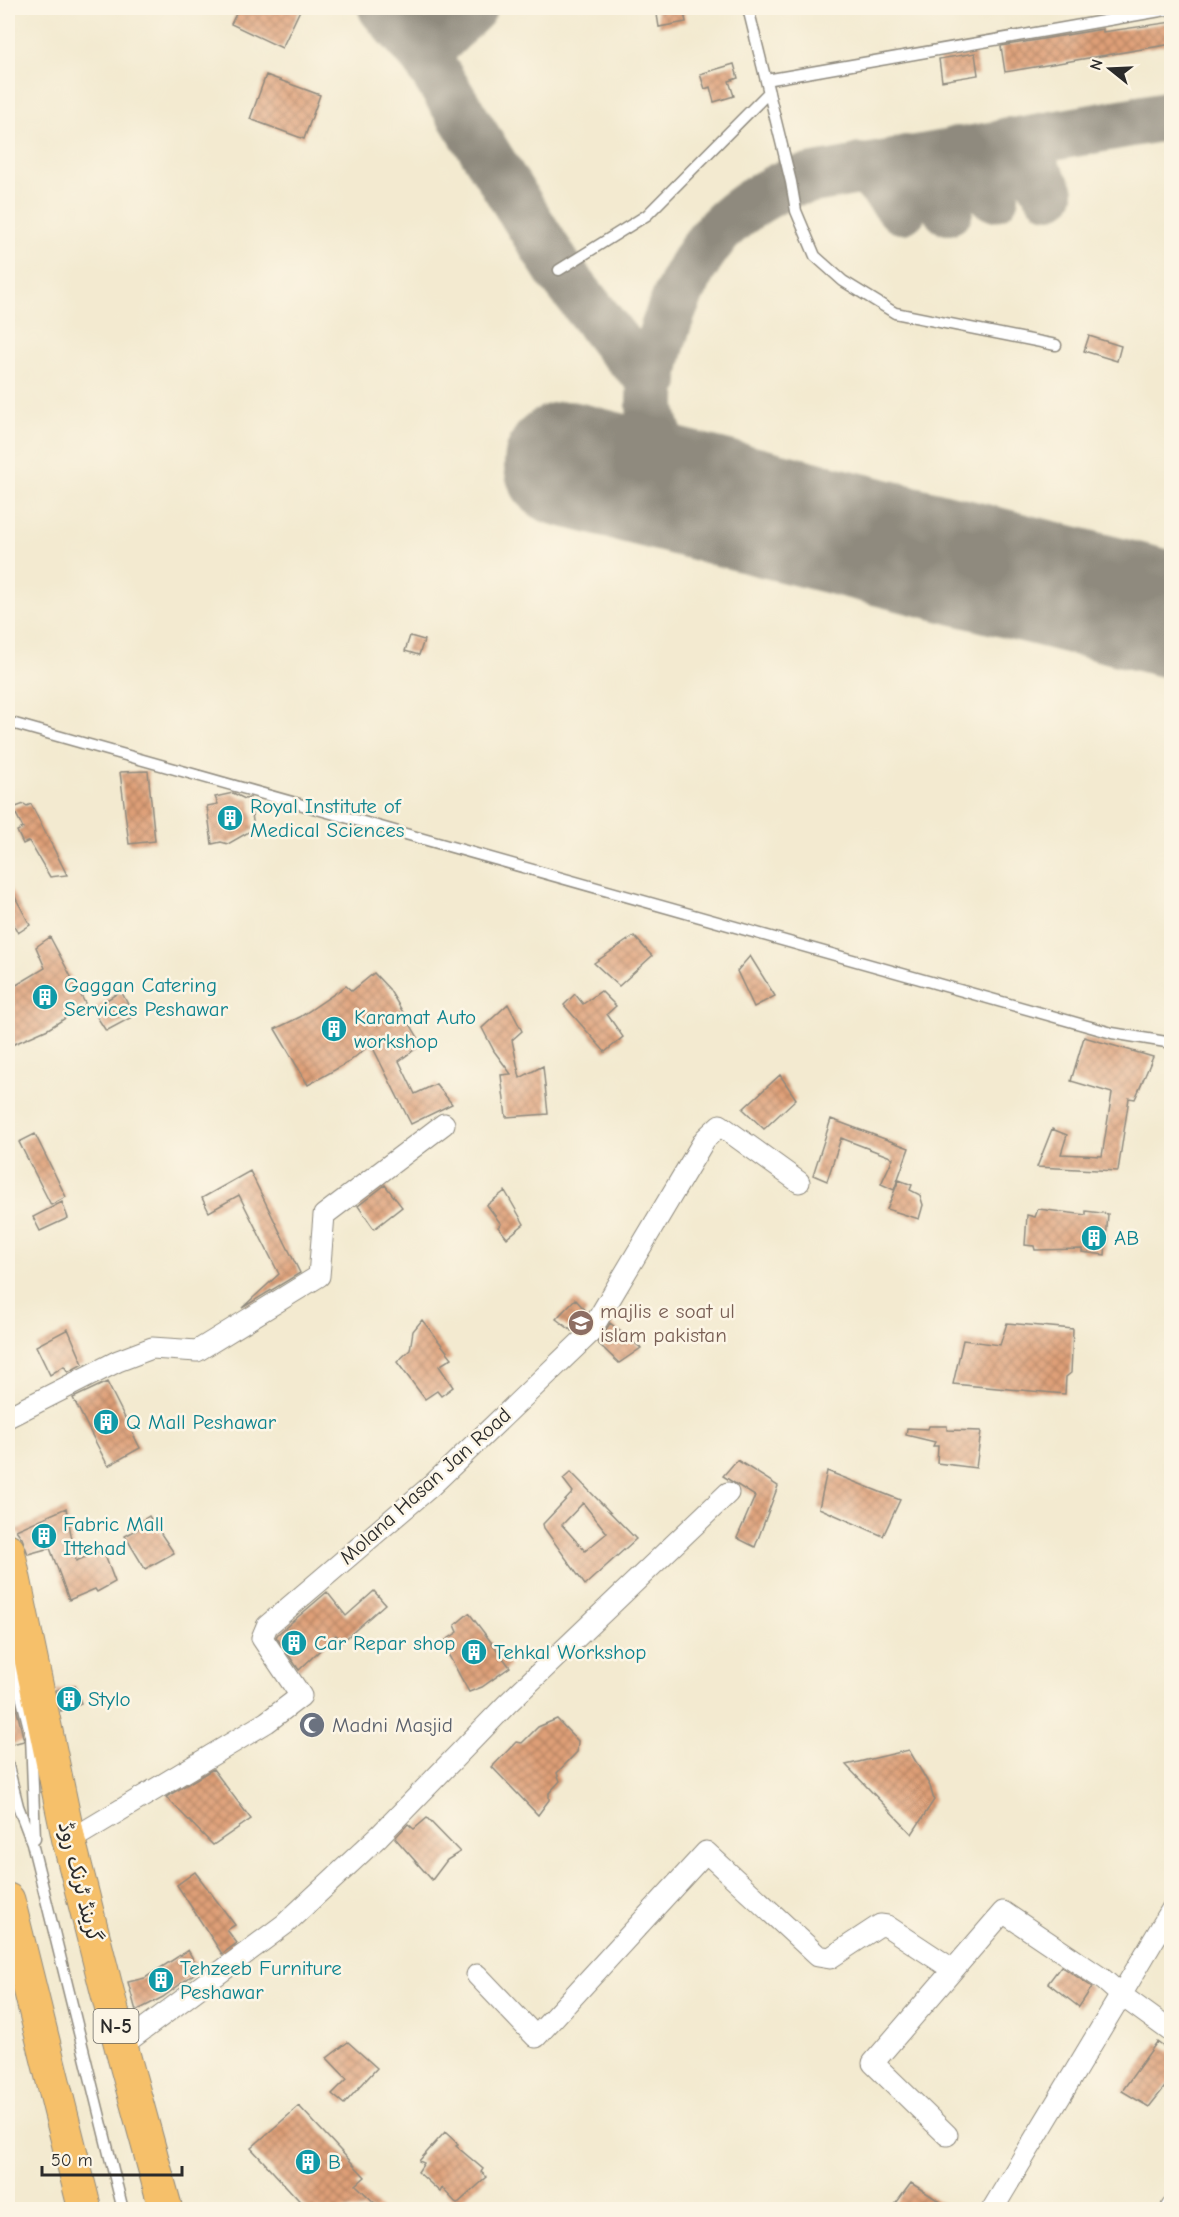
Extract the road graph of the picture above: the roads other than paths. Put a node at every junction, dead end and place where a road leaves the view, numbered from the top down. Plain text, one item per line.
1 (748, 8) edge
2 (1172, 9) edge
3 (766, 80) junction
4 (769, 92) junction
5 (559, 270) dead end
6 (1056, 345) dead end
7 (8, 722) edge
8 (1172, 1043) edge
9 (444, 1124) dead end
10 (799, 1182) dead end
11 (8, 1417) edge
12 (728, 1493) dead end
13 (8, 1550) edge
14 (8, 1642) edge
15 (8, 1766) edge
16 (69, 1841) junction
17 (37, 1863) junction
18 (8, 1900) edge
19 (1172, 1909) edge
20 (952, 1969) junction
21 (477, 1975) dead end
22 (1121, 1995) junction
23 (1172, 2032) edge
24 (121, 2046) junction
25 (947, 2135) dead end
26 (85, 2210) edge
27 (123, 2210) edge
28 (166, 2210) edge
29 (992, 2210) edge

1 - 3 lane
2 - 3 lane
3 - 4 lane
4 - 5 lane
4 - 6 lane
7 - 8 lane
9 - 11 street
10 - 16 street, Molana Hasan Jan Road
12 - 24 street
13 - 16 highway, گرینڈ ٹرنک روڈ / N-5
14 - 17 lane
15 - 17 lane
16 - 24 highway, گرینڈ ٹرنک روڈ / N-5
17 - 27 lane
18 - 26 highway
19 - 22 street
20 - 21 street
20 - 22 street
20 - 25 street
22 - 23 street
22 - 29 street
24 - 28 highway, گرینڈ ٹرنک روڈ / N-5

